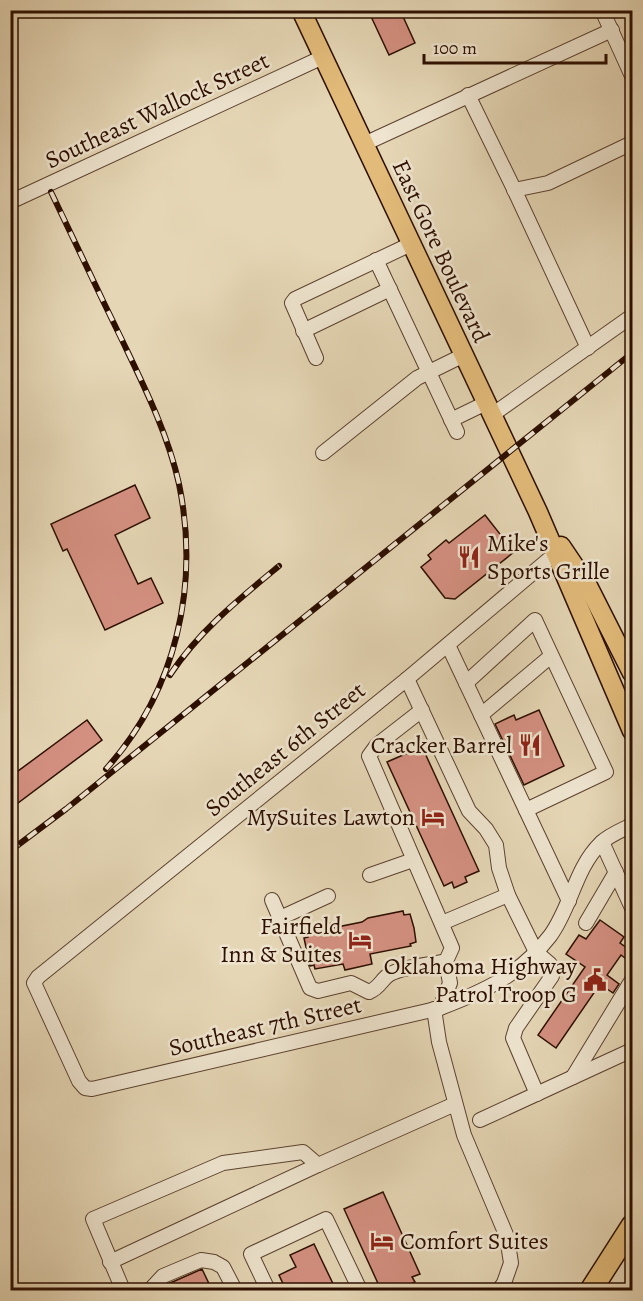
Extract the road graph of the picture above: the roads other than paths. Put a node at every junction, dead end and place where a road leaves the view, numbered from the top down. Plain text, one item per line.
1 (302, 10) edge
2 (602, 10) edge
3 (612, 30) junction
4 (323, 57) junction
5 (633, 76) edge
6 (468, 96) junction
7 (633, 143) edge
8 (364, 144) junction
9 (514, 190) junction
10 (10, 202) edge
11 (411, 244) junction
12 (376, 261) junction
13 (390, 289) junction
14 (633, 316) edge
15 (303, 331) junction
16 (588, 348) junction
17 (464, 355) junction
18 (316, 358) dead end
19 (428, 371) junction
20 (489, 409) junction
21 (323, 453) dead end
22 (559, 552) junction
23 (448, 645) junction
24 (551, 656) junction
25 (633, 673) edge
26 (407, 679) junction
27 (466, 682) junction
28 (422, 710) junction
29 (481, 715) junction
30 (633, 730) edge
31 (526, 810) junction
32 (633, 825) edge
33 (602, 842) junction
34 (413, 860) junction
35 (616, 872) junction
36 (370, 875) dead end
37 (508, 895) junction
38 (328, 896) dead end
39 (272, 900) dead end
40 (569, 901) junction
41 (633, 908) edge
42 (279, 918) junction
43 (441, 923) junction
44 (586, 923) dead end
45 (536, 952) junction
46 (446, 962) junction
47 (633, 980) edge
48 (437, 1008) junction
49 (633, 1050) edge
50 (573, 1077) junction
51 (79, 1081) joint
52 (537, 1094) junction
53 (455, 1104) junction
54 (480, 1120) dead end
55 (318, 1165) junction
56 (633, 1226) edge
57 (110, 1262) junction
58 (123, 1290) edge
59 (150, 1290) edge
60 (235, 1290) edge
61 (268, 1290) edge
62 (360, 1290) edge
63 (499, 1290) edge
64 (591, 1290) edge

1 - 4 main road, East Gore Boulevard
2 - 3 street
3 - 5 street
3 - 6 street
4 - 8 main road, East Gore Boulevard
4 - 10 street, Southeast Wallock Street
6 - 8 street
6 - 9 street
7 - 9 street
8 - 11 main road, East Gore Boulevard
9 - 16 street
11 - 12 street
11 - 17 main road, East Gore Boulevard
12 - 13 street
12 - 15 street
13 - 15 street
13 - 19 street
14 - 16 street
15 - 18 street
16 - 20 street
17 - 19 street
17 - 20 main road, East Gore Boulevard
19 - 20 street
19 - 21 street
20 - 22 main road, East Gore Boulevard
22 - 23 street, Southeast 6th Street
22 - 25 main road, East Gore Boulevard
22 - 30 main road, East Gore Boulevard
23 - 26 street, Southeast 6th Street
23 - 27 street
24 - 27 street
24 - 29 street
24 - 31 street
26 - 28 street
26 - 51 street, Southeast 6th Street
27 - 29 street
28 - 34 street
28 - 37 street
29 - 31 street
31 - 40 street
32 - 33 street, Southeast 7th Street
33 - 35 street
33 - 40 street, Southeast 7th Street
34 - 36 street
34 - 43 street
35 - 41 street
35 - 44 street
37 - 43 street
37 - 45 street
38 - 42 street
39 - 42 street
40 - 45 street, Southeast 7th Street
42 - 46 street
43 - 46 street
45 - 48 street, Southeast 7th Street
45 - 52 street
46 - 48 street
47 - 50 street
48 - 51 street, Southeast 7th Street
48 - 53 street
49 - 50 street
50 - 52 street
52 - 54 street
53 - 55 street
53 - 63 street
55 - 57 street
55 - 57 street
56 - 64 highway
57 - 58 street
59 - 60 street
61 - 62 street

